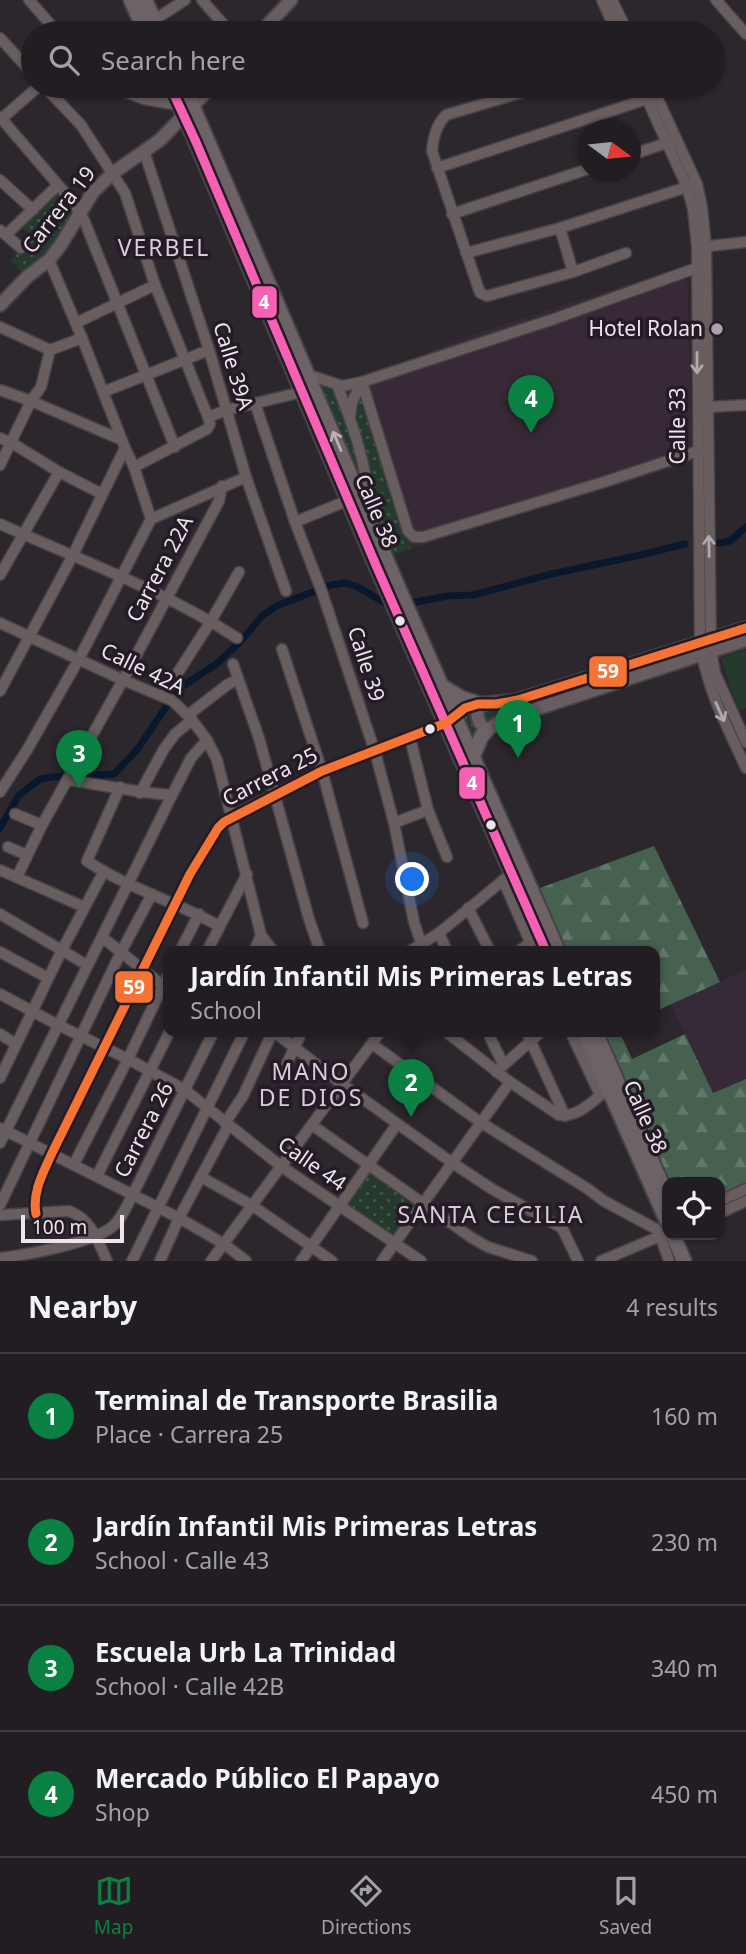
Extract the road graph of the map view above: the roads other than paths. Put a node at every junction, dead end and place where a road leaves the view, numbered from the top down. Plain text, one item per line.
1 (29, 0) edge
2 (131, 0) edge
3 (145, 0) edge
4 (185, 0) edge
5 (202, 0) edge
6 (290, 0) edge
7 (601, 0) edge
8 (612, 0) edge
9 (716, 0) edge
10 (728, 14) junction
11 (746, 18) edge
12 (47, 21) edge
13 (141, 21) edge
14 (154, 21) edge
15 (163, 21) edge
16 (220, 21) edge
17 (271, 21) edge
18 (616, 21) edge
19 (620, 21) edge
20 (746, 34) edge
21 (0, 38) edge
22 (21, 61) edge
23 (24, 98) edge
24 (55, 98) edge
25 (141, 98) edge
26 (178, 98) edge
27 (185, 98) edge
28 (198, 98) edge
29 (503, 98) edge
30 (640, 98) edge
31 (654, 98) edge
32 (185, 109) junction
33 (0, 118) edge
34 (673, 141) junction
35 (144, 151) junction
36 (641, 152) edge
37 (437, 168) junction
38 (113, 173) junction
39 (578, 173) edge
40 (0, 180) edge
41 (58, 185) junction
42 (692, 185) junction
43 (33, 210) junction
44 (80, 212) junction
45 (452, 214) junction
46 (560, 229) junction
47 (3, 232) edge
48 (746, 242) edge
49 (701, 247) junction
50 (21, 248) dead end
51 (466, 253) junction
52 (626, 253) dead end
53 (49, 260) junction
54 (701, 267) junction
55 (573, 272) junction
56 (155, 285) junction
57 (1, 301) edge
58 (117, 303) junction
59 (76, 323) junction
60 (0, 327) edge
61 (82, 338) junction
62 (50, 350) junction
63 (209, 350) junction
64 (184, 360) junction
65 (146, 375) junction
66 (309, 375) junction
67 (362, 382) junction
68 (337, 385) junction
69 (0, 390) edge
70 (103, 392) junction
71 (302, 392) junction
72 (31, 401) junction
73 (255, 403) junction
74 (746, 405) edge
75 (708, 407) junction
76 (227, 410) junction
77 (208, 417) junction
78 (350, 418) junction
79 (0, 438) edge
80 (12, 443) junction
81 (123, 444) junction
82 (175, 447) junction
83 (702, 450) junction
84 (0, 465) edge
85 (134, 467) junction
86 (59, 472) junction
87 (246, 477) junction
88 (222, 486) junction
89 (102, 494) junction
90 (349, 500) junction
91 (369, 515) junction
92 (151, 519) junction
93 (295, 522) junction
94 (0, 524) edge
95 (23, 534) junction
96 (72, 556) junction
97 (239, 572) dead end
98 (0, 575) edge
99 (122, 576) junction
100 (286, 592) dead end
101 (397, 597) junction
102 (167, 599) junction
103 (403, 612) junction
104 (211, 621) junction
105 (0, 623) edge
106 (746, 628) edge
107 (30, 637) junction
108 (237, 638) dead end
109 (746, 640) edge
110 (705, 646) junction
111 (282, 649) dead end
112 (79, 659) junction
113 (233, 664) dead end
114 (238, 679) junction
115 (123, 680) junction
116 (442, 686) junction
117 (0, 691) edge
118 (165, 697) junction
119 (479, 704) junction
120 (190, 717) junction
121 (451, 720) junction
122 (487, 730) junction
123 (410, 738) junction
124 (207, 740) junction
125 (461, 742) junction
126 (746, 742) edge
127 (375, 752) junction
128 (473, 756) junction
129 (746, 768) edge
130 (322, 771) junction
131 (70, 776) junction
132 (120, 787) junction
133 (0, 792) edge
134 (140, 793) junction
135 (275, 794) junction
136 (172, 795) junction
137 (428, 810) junction
138 (15, 814) dead end
139 (232, 816) junction
140 (394, 824) junction
141 (42, 825) junction
142 (8, 847) dead end
143 (27, 855) junction
144 (447, 857) dead end
145 (0, 870) edge
146 (104, 871) junction
147 (247, 874) junction
148 (507, 876) junction
149 (17, 877) junction
150 (129, 883) junction
151 (152, 894) junction
152 (176, 904) junction
153 (84, 906) junction
154 (468, 908) junction
155 (0, 914) edge
156 (199, 915) junction
157 (363, 923) dead end
158 (219, 926) junction
159 (439, 933) junction
160 (261, 935) junction
161 (102, 937) junction
162 (421, 943) junction
163 (183, 946) edge
164 (210, 946) edge
165 (256, 946) edge
166 (269, 946) edge
167 (319, 946) edge
168 (417, 946) edge
169 (445, 946) edge
170 (487, 946) edge
171 (532, 946) edge
172 (543, 946) edge
173 (556, 946) edge
174 (61, 951) junction
175 (0, 952) edge
176 (121, 952) junction
177 (87, 965) junction
178 (142, 969) junction
179 (48, 978) junction
180 (163, 981) edge
181 (163, 989) edge
182 (0, 993) edge
183 (32, 1012) junction
184 (58, 1025) junction
185 (0, 1034) edge
186 (81, 1037) junction
187 (167, 1037) edge
188 (211, 1037) edge
189 (242, 1037) edge
190 (270, 1037) edge
191 (280, 1037) edge
192 (299, 1037) edge
193 (377, 1037) edge
194 (454, 1037) edge
195 (489, 1037) edge
196 (527, 1037) edge
197 (528, 1037) edge
198 (573, 1037) edge
199 (585, 1037) edge
200 (598, 1037) edge
201 (16, 1044) junction
202 (372, 1044) junction
203 (293, 1047) junction
204 (103, 1048) junction
205 (128, 1059) junction
206 (500, 1068) junction
207 (284, 1070) dead end
208 (151, 1071) junction
209 (1, 1073) edge
210 (510, 1082) junction
211 (342, 1084) junction
212 (185, 1090) junction
213 (605, 1092) junction
214 (207, 1107) junction
215 (565, 1116) junction
216 (480, 1122) junction
217 (227, 1124) junction
218 (397, 1124) junction
219 (312, 1125) junction
220 (3, 1129) edge
221 (29, 1142) junction
222 (0, 1143) edge
223 (52, 1153) junction
224 (451, 1162) junction
225 (74, 1164) junction
226 (368, 1165) junction
227 (282, 1167) junction
228 (97, 1176) junction
229 (201, 1177) junction
230 (662, 1185) edge
231 (746, 1189) edge
232 (133, 1194) junction
233 (725, 1199) edge
234 (745, 1203) edge
235 (422, 1204) junction
236 (0, 1205) edge
237 (253, 1206) junction
238 (339, 1206) junction
239 (158, 1207) junction
240 (662, 1211) edge
241 (725, 1211) edge
242 (36, 1214) junction
243 (0, 1215) edge
244 (179, 1218) junction
245 (662, 1233) edge
246 (96, 1236) junction
247 (662, 1236) edge
248 (667, 1240) edge
249 (671, 1240) edge
250 (685, 1240) edge
251 (394, 1243) junction
252 (224, 1244) junction
253 (310, 1247) junction
254 (40, 1256) edge
255 (0, 1258) edge
256 (107, 1261) edge
257 (132, 1261) edge
258 (160, 1261) edge
259 (211, 1261) edge
260 (246, 1261) edge
261 (300, 1261) edge
262 (332, 1261) edge
263 (382, 1261) edge
264 (421, 1261) edge
265 (529, 1261) edge
266 (578, 1261) edge
267 (601, 1261) edge
268 (669, 1261) edge
269 (684, 1261) edge
270 (693, 1261) edge

1 - 12 street
2 - 13 highway
3 - 14 highway
4 - 15 street
5 - 16 street
6 - 17 main road
7 - 18 street
8 - 19 street
9 - 10 street
10 - 11 street
10 - 20 street
21 - 22 street
23 - 33 street
24 - 38 street
25 - 32 street
26 - 32 highway, Calle 38
27 - 32 highway, Calle 38
28 - 32 main road, Carrera 19
29 - 37 street
30 - 37 street
31 - 34 street, Calle 33
32 - 35 main road, Carrera 19
32 - 66 highway, Calle 38
32 - 71 highway, Calle 38
33 - 41 street
34 - 36 street
34 - 42 street, Calle 33
35 - 38 main road, Carrera 19
35 - 63 street, Calle 39A
37 - 45 street
38 - 44 main road, Carrera 19
38 - 56 street
39 - 45 street
40 - 43 street
41 - 43 street
41 - 44 street
42 - 46 street
42 - 49 street, Calle 33
43 - 47 street
44 - 53 main road, Carrera 19
44 - 58 street
45 - 51 street
46 - 51 street
46 - 55 street
47 - 50 street
48 - 49 street
49 - 54 street, Calle 33
51 - 55 street
52 - 55 street
53 - 57 main road, Carrera 19
53 - 59 street
54 - 67 street
54 - 75 street, Calle 33
54 -> 83 street, Calle 33
56 - 58 street
56 - 64 street
58 - 59 street
58 - 65 street
59 - 61 street
60 - 62 street
61 - 62 street
61 - 70 street
62 - 72 street
63 - 64 street
63 - 76 street, Calle 39A
64 - 65 street
64 - 77 street
65 - 70 street
65 - 82 street
66 - 68 street
91 -> 66 highway, Calle 38
67 - 68 street
67 - 78 street
67 - 83 street
68 - 78 street
69 - 72 street
70 - 81 street
71 - 73 street
71 - 90 highway, Calle 38
72 - 80 street
72 - 81 street
73 - 76 street
73 - 93 street, Calle 39
74 - 75 street
75 - 83 street, Calle 33
76 - 77 street
76 - 87 street, Calle 39A
77 - 82 street
78 - 91 street
79 - 80 street
80 - 84 street
80 - 86 street
81 - 85 street
81 - 89 street
82 - 85 street
83 - 110 street, Calle 33
85 - 92 street
86 - 89 street
86 - 95 street
87 - 88 street
87 - 100 street, Calle 39A
88 - 92 street
88 - 102 street, Carrera 22A
89 - 96 street
90 - 93 street
90 - 101 highway, Calle 38
91 - 101 highway, Calle 38
92 - 99 street
93 - 127 street, Calle 39
94 - 95 street
95 - 96 street
95 - 98 street
96 - 99 street
96 - 107 street
97 - 104 street
99 - 102 street
99 - 112 street
101 - 103 highway, Calle 38
102 - 104 street
102 - 115 street, Carrera 22A
103 - 116 highway, Calle 38
103 - 121 highway, Calle 38
104 - 108 street
104 - 118 street
105 - 107 street, Calle 42A
106 - 110 main road, Carrera 25
107 - 112 street, Calle 42A
107 - 117 street
109 - 110 main road, Carrera 25
110 - 119 main road, Carrera 25
110 - 122 main road, Carrera 25
110 - 126 street, Calle 33
110 -> 129 street, Calle 33
111 - 130 street
112 - 115 street, Calle 42A
112 - 133 street
113 - 114 street
114 - 120 street
114 - 135 street
115 - 118 street, Calle 42A
115 - 131 street, Carrera 22A
116 - 119 highway
116 - 121 highway, Calle 38
118 - 120 street, Calle 42A
119 - 121 main road, Carrera 25
119 - 122 main road
120 - 124 street, Calle 42A
120 - 134 street
121 - 123 street, Carrera 25
121 - 125 highway, Calle 38
122 - 125 main road, Carrera 25
122 - 128 highway
123 - 127 street, Carrera 25
123 - 137 street
124 - 136 street
124 - 139 street, Calle 42A
125 - 128 highway, Calle 38
125 - 148 highway, Calle 38
127 - 130 street, Carrera 25
127 - 140 street, Calle 39
128 - 173 highway, Calle 38
130 - 135 street, Carrera 25
130 - 157 street
131 - 132 street
131 - 141 street, Carrera 22A
132 - 134 street
132 - 146 street
134 - 136 street
135 - 139 street, Carrera 25
135 - 167 street
136 - 150 street
137 - 140 street
137 - 144 street
138 - 141 street
139 - 147 street, Calle 42A
139 - 152 street, Carrera 25
140 - 162 street, Calle 39
141 - 143 street, Carrera 22A
142 - 143 street
143 - 149 street, Carrera 22A
145 - 149 street
146 - 150 street
146 - 153 street
147 - 158 street
147 - 160 street, Calle 42A
148 - 154 street
148 - 171 street
148 - 172 highway, Calle 38
149 - 153 street
150 - 151 street
150 - 161 street
151 - 152 street
151 - 176 street
152 - 156 street
152 - 178 street, Carrera 25
153 - 174 street
154 - 159 street
154 - 170 street
155 - 174 street
156 - 158 street
156 - 163 street
158 - 164 street
159 - 162 street
159 - 169 street
160 - 165 street
160 - 166 street, Calle 42A
161 - 176 street
161 - 177 street
162 - 168 street
174 - 177 street
174 - 179 street
175 - 179 street
176 - 178 street
176 - 186 street
177 - 184 street
178 - 180 street
178 - 204 street, Carrera 25
179 - 183 street
181 - 205 street
182 - 183 street, Calle 44
183 - 184 street, Calle 44
183 - 201 street
184 - 186 street, Calle 44
184 - 220 street
185 - 201 street
186 - 204 street, Calle 44
186 - 221 street
187 - 208 street
188 - 212 street, Carrera 26
189 - 214 street
190 - 217 street
191 - 203 street
192 - 203 street
193 - 202 street
194 - 206 street
195 - 206 street
196 - 206 street
197 - 215 street
198 - 213 street
199 - 213 highway, Calle 38
200 - 230 highway, Calle 38
201 - 209 street
202 - 211 street
202 - 216 street
203 - 207 street
203 - 211 street
204 - 205 street, Calle 44
204 - 223 street, Carrera 25
205 - 208 street, Calle 44
205 - 225 street
206 - 210 street
208 - 212 street, Calle 44
208 - 228 street
210 - 215 street
210 - 216 street
211 - 218 street
211 - 219 street
212 - 214 street, Calle 44
212 - 232 street, Carrera 26
213 - 215 street
213 - 240 highway, Calle 38
214 - 217 street, Calle 44
214 - 239 street
216 - 224 street
216 - 245 street
217 - 227 street, Calle 44
217 - 229 street
218 - 224 street
218 - 226 street
219 - 226 street
219 - 227 street
220 - 221 street
220 - 222 street
221 - 223 street
221 - 236 street
223 - 225 street
223 - 242 street, Carrera 25
224 - 235 street
224 - 266 street
225 - 228 street
226 - 235 street
226 - 238 street
227 - 237 street
227 - 238 street, Calle 44
228 - 232 street
229 - 237 street
229 - 244 street
231 - 233 street
232 - 239 street
232 - 246 street, Carrera 26
234 - 241 street
235 - 251 street
235 - 265 street
237 - 252 street
237 - 253 street
238 - 251 street, Calle 44
238 - 253 street
239 - 244 street
239 - 257 street
242 - 243 street
242 - 246 street
244 - 252 street
244 - 258 street
246 - 254 street
246 - 256 street
247 - 267 street
248 - 268 street
249 - 269 highway
250 - 270 highway
251 - 263 street
251 - 264 street, Calle 44
252 - 259 street
252 - 260 street
253 - 261 street
253 - 262 street
254 - 255 street

